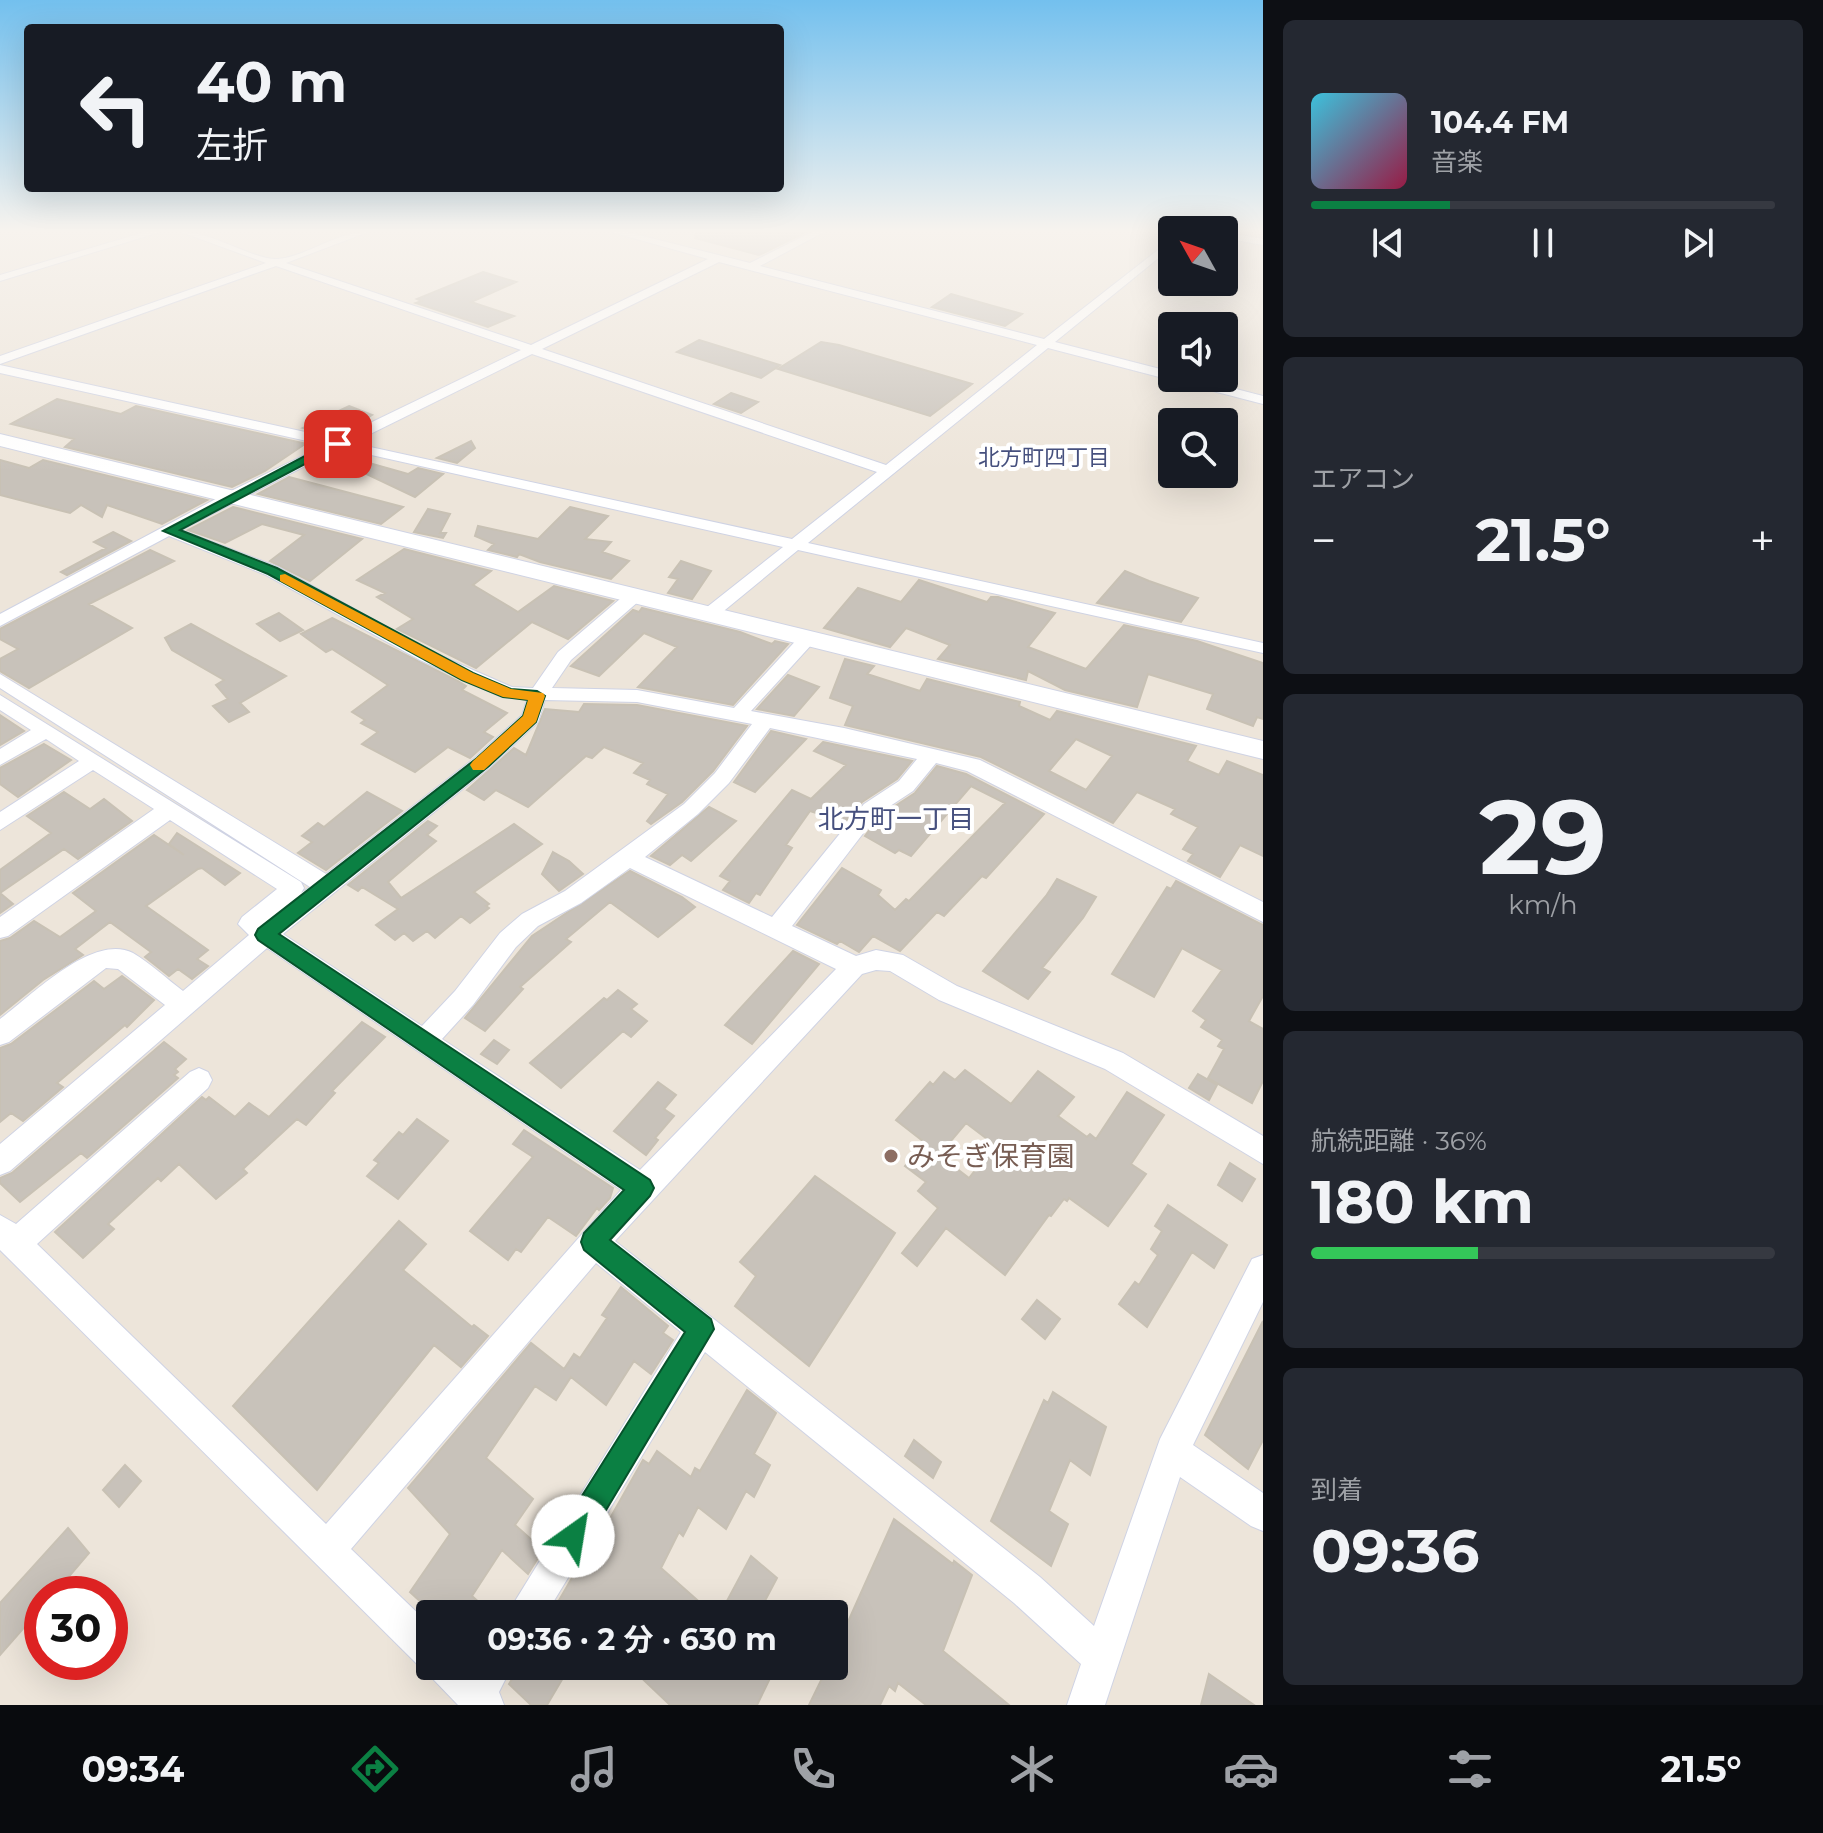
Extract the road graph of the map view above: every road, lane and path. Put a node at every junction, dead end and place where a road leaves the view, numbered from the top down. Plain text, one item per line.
1 (137, 312) edge
2 (418, 312) edge
3 (610, 312) edge
4 (928, 312) edge
5 (1085, 312) edge
6 (1046, 343) junction
7 (532, 350) junction
8 (0, 360) edge
9 (0, 369) edge
10 (1158, 372) edge
11 (1232, 392) edge
12 (1263, 400) edge
13 (0, 440) edge
14 (338, 444) junction
15 (886, 470) junction
16 (232, 496) junction
17 (170, 531) junction
18 (796, 545) junction
19 (633, 597) junction
20 (708, 615) junction
21 (0, 621) edge
22 (807, 639) junction
23 (1263, 648) edge
24 (0, 680) edge
25 (537, 696) junction
26 (0, 701) edge
27 (739, 716) junction
28 (765, 721) junction
29 (46, 730) junction
30 (1263, 750) edge
31 (931, 756) junction
32 (0, 758) edge
33 (94, 760) junction
34 (170, 809) junction
35 (0, 822) edge
36 (628, 858) junction
37 (325, 885) junction
38 (1263, 913) edge
39 (0, 929) edge
40 (776, 929) junction
41 (265, 935) junction
42 (854, 966) junction
43 (183, 1005) junction
44 (0, 1034) edge
45 (424, 1041) junction
46 (199, 1080) dead end
47 (1263, 1151) edge
48 (0, 1162) edge
49 (642, 1188) junction
50 (7, 1237) edge
51 (593, 1242) junction
52 (1263, 1270) edge
53 (701, 1329) junction
54 (1172, 1451) junction
55 (1263, 1514) edge
56 (327, 1550) junction
57 (534, 1600) edge
58 (416, 1637) edge
59 (1101, 1657) junction
60 (1086, 1705) edge

1 - 8 street
2 - 7 street
3 - 7 street
4 - 6 street
5 - 6 street
6 - 10 street
6 - 15 street
7 - 14 street
7 - 15 street
9 - 14 street
11 - 12 street
13 - 16 street
14 - 16 street
14 - 18 street
15 - 18 street
16 - 17 street
16 - 19 street
17 - 21 street
17 - 25 street
18 - 20 street
18 - 23 street
19 - 20 street
19 - 25 street
20 - 22 street
22 - 27 street
22 - 30 street
24 - 37 street
25 - 27 street
25 - 37 street
26 - 29 street
27 - 28 street
28 - 31 street
28 - 36 street
29 - 32 street
29 - 33 street
31 - 38 street
31 - 40 street
33 - 34 street
33 - 35 street
34 - 39 street
34 - 41 street
36 - 40 street
36 - 45 street
37 - 41 street
40 - 42 street
41 - 43 street
41 - 45 street
42 - 47 street
42 - 49 street
43 - 44 street
43 - 48 street
45 - 49 street
46 - 50 street
49 - 51 street
50 - 56 street
51 - 53 street
51 - 56 street
52 - 54 street
53 - 57 street
53 - 59 street
54 - 55 street
54 - 59 street
56 - 58 street
59 - 60 street

